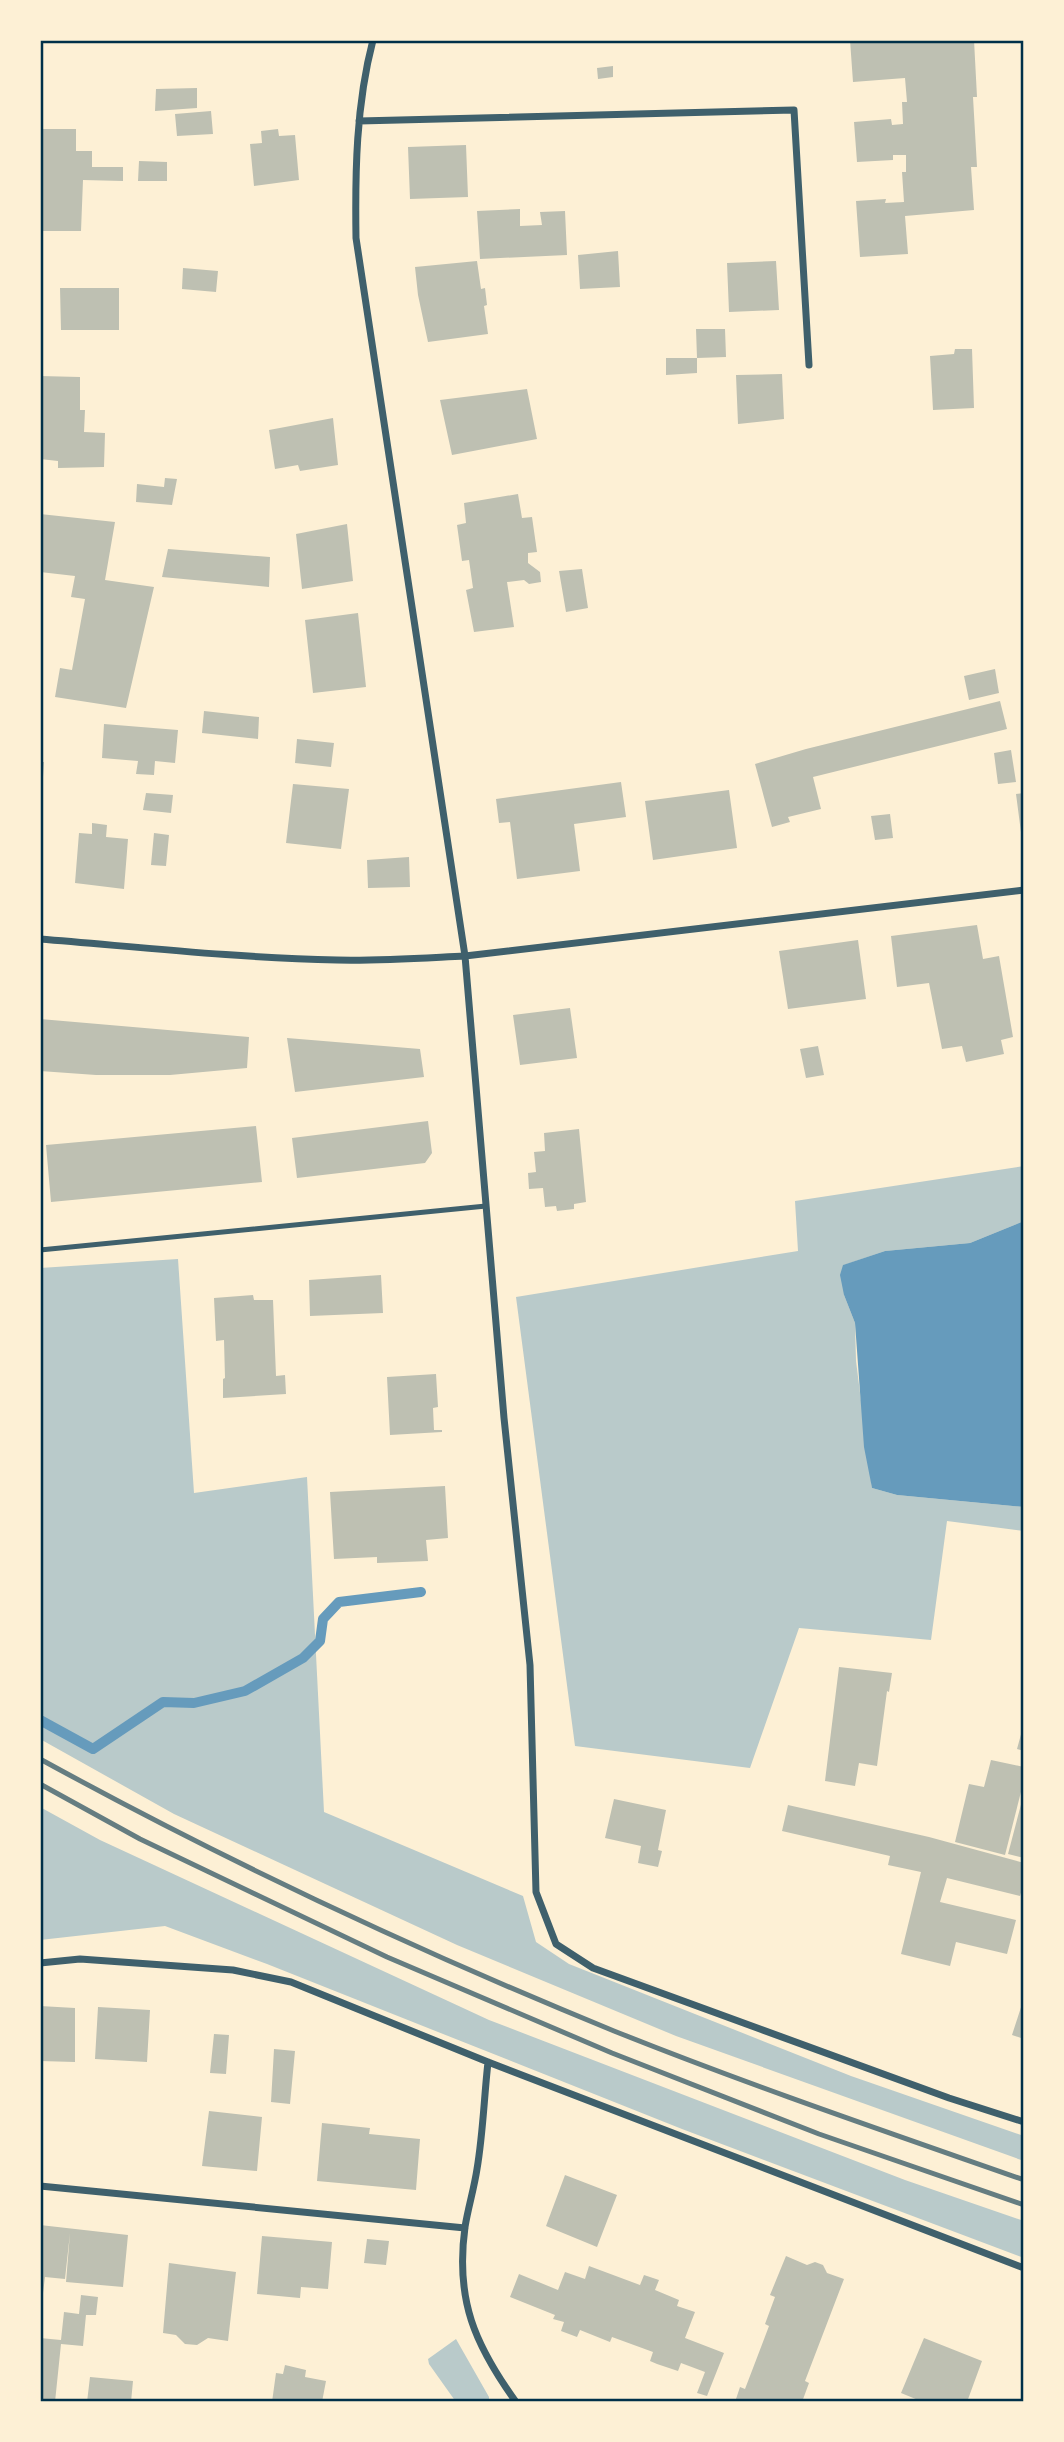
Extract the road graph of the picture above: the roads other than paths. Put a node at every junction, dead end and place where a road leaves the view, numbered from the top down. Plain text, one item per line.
1 (373, 40) edge
2 (359, 121) junction
3 (808, 365) dead end
4 (1024, 890) edge
5 (40, 939) edge
6 (465, 956) junction
7 (486, 1206) junction
8 (40, 1250) edge
9 (40, 1963) edge
10 (488, 2063) junction
11 (1024, 2122) edge
12 (40, 2186) edge
13 (465, 2228) junction
14 (1024, 2268) edge
15 (516, 2402) edge

1 - 2 street
2 - 3 street
2 - 6 street
4 - 6 street
5 - 6 street
6 - 7 street
7 - 8 lane
7 - 11 street
9 - 10 street
10 - 13 street
10 - 14 street
12 - 13 street
13 - 15 street

